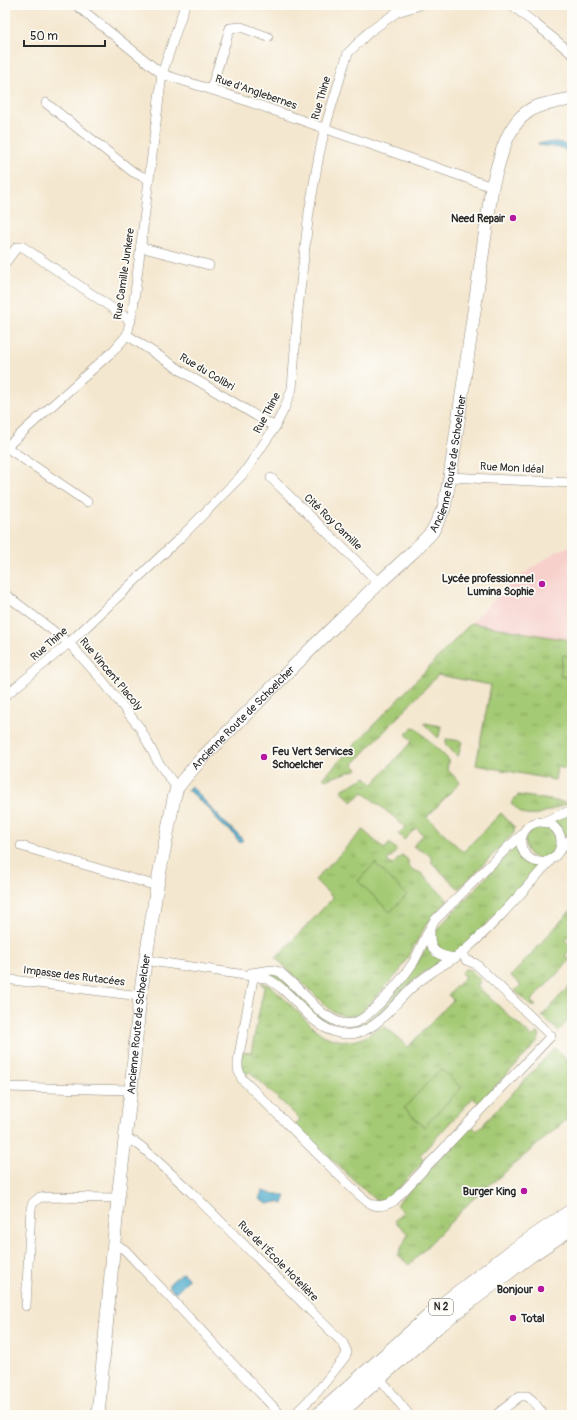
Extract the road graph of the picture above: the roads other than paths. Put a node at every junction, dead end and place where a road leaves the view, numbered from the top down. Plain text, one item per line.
1 (76, 5) edge
2 (185, 5) edge
3 (390, 5) edge
4 (420, 5) edge
5 (512, 5) edge
6 (397, 12) junction
7 (268, 37) dead end
8 (562, 44) junction
9 (572, 49) edge
10 (572, 54) edge
11 (162, 74) junction
12 (211, 89) junction
13 (572, 93) edge
14 (572, 99) edge
15 (46, 103) dead end
16 (552, 103) junction
17 (325, 128) junction
18 (148, 179) junction
19 (492, 187) junction
20 (140, 247) junction
21 (5, 263) edge
22 (209, 265) dead end
23 (131, 321) junction
24 (127, 335) junction
25 (275, 427) junction
26 (6, 448) edge
27 (450, 477) junction
28 (271, 478) dead end
29 (572, 483) edge
30 (87, 502) dead end
31 (379, 583) junction
32 (5, 594) edge
33 (69, 643) junction
34 (7, 693) edge
35 (178, 788) junction
36 (572, 810) edge
37 (543, 822) junction
38 (523, 834) junction
39 (572, 837) edge
40 (21, 846) dead end
41 (560, 850) junction
42 (550, 861) junction
43 (156, 886) junction
44 (430, 927) junction
45 (463, 952) junction
46 (455, 958) junction
47 (144, 960) junction
48 (254, 974) junction
49 (5, 979) edge
50 (140, 996) junction
51 (5, 1087) edge
52 (131, 1090) junction
53 (125, 1140) junction
54 (118, 1198) junction
55 (572, 1211) edge
56 (572, 1227) edge
57 (114, 1243) junction
58 (26, 1306) dead end
59 (379, 1377) junction
60 (406, 1414) edge
61 (98, 1415) edge
62 (281, 1415) edge
63 (294, 1415) edge
64 (319, 1415) edge
65 (337, 1415) edge
66 (496, 1415) edge
67 (544, 1415) edge

1 - 11 street, Rue d'Anglebernes
2 - 11 street, Rue Camille Junkere
3 - 6 street
4 - 6 street, Rue Thine
5 - 8 street
6 - 17 street, Rue Thine
7 - 12 street
8 - 9 street
8 - 10 street
11 - 12 street, Rue d'Anglebernes
11 - 18 street, Rue Camille Junkere
12 - 17 street, Rue d'Anglebernes
13 - 16 main road, Ancienne Route de Schoelcher
14 - 16 main road, Ancienne Route de Schoelcher
15 - 18 street
16 - 19 main road, Ancienne Route de Schoelcher
17 - 19 street, Rue d'Anglebernes
17 - 25 street, Rue Thine
18 - 20 street, Rue Camille Junkere
19 - 27 main road, Ancienne Route de Schoelcher
20 - 22 street
20 - 23 street, Rue Camille Junkere
21 - 23 street
23 - 24 street, Rue Camille Junkere
24 - 25 street, Rue du Colibri
24 - 26 street, Rue Camille Junkere
25 - 33 street, Rue Thine
26 - 30 street
27 - 29 street, Rue Mon Idéal
27 - 31 main road, Ancienne Route de Schoelcher
28 - 31 street, Cité Roy Camille
31 - 35 main road, Ancienne Route de Schoelcher
32 - 33 street, Rue Vincent Placoly
33 - 34 street, Rue Thine
33 - 35 street, Rue Vincent Placoly
35 - 43 main road, Ancienne Route de Schoelcher
36 - 37 street
37 - 38 street
37 - 41 street
38 - 42 street
38 - 44 street
39 - 41 street
40 - 43 street
41 - 42 street
42 - 45 street
43 - 47 main road, Ancienne Route de Schoelcher
44 - 46 street
44 - 48 street
45 - 46 street
45 - 48 street
46 - 48 street
47 - 48 street
47 - 50 main road, Ancienne Route de Schoelcher
49 - 50 street, Impasse des Rutacées
50 - 52 main road, Ancienne Route de Schoelcher
51 - 52 street
52 - 53 main road, Ancienne Route de Schoelcher
53 - 54 main road, Ancienne Route de Schoelcher
53 - 63 street, Rue de l'École Hotelière
54 - 57 main road, Ancienne Route de Schoelcher
54 - 58 street
55 - 64 highway, N 2
56 - 59 highway, N 2
57 - 61 main road, Ancienne Route de Schoelcher
57 - 62 street
59 - 60 street
59 - 65 highway, N 2
66 - 67 street

